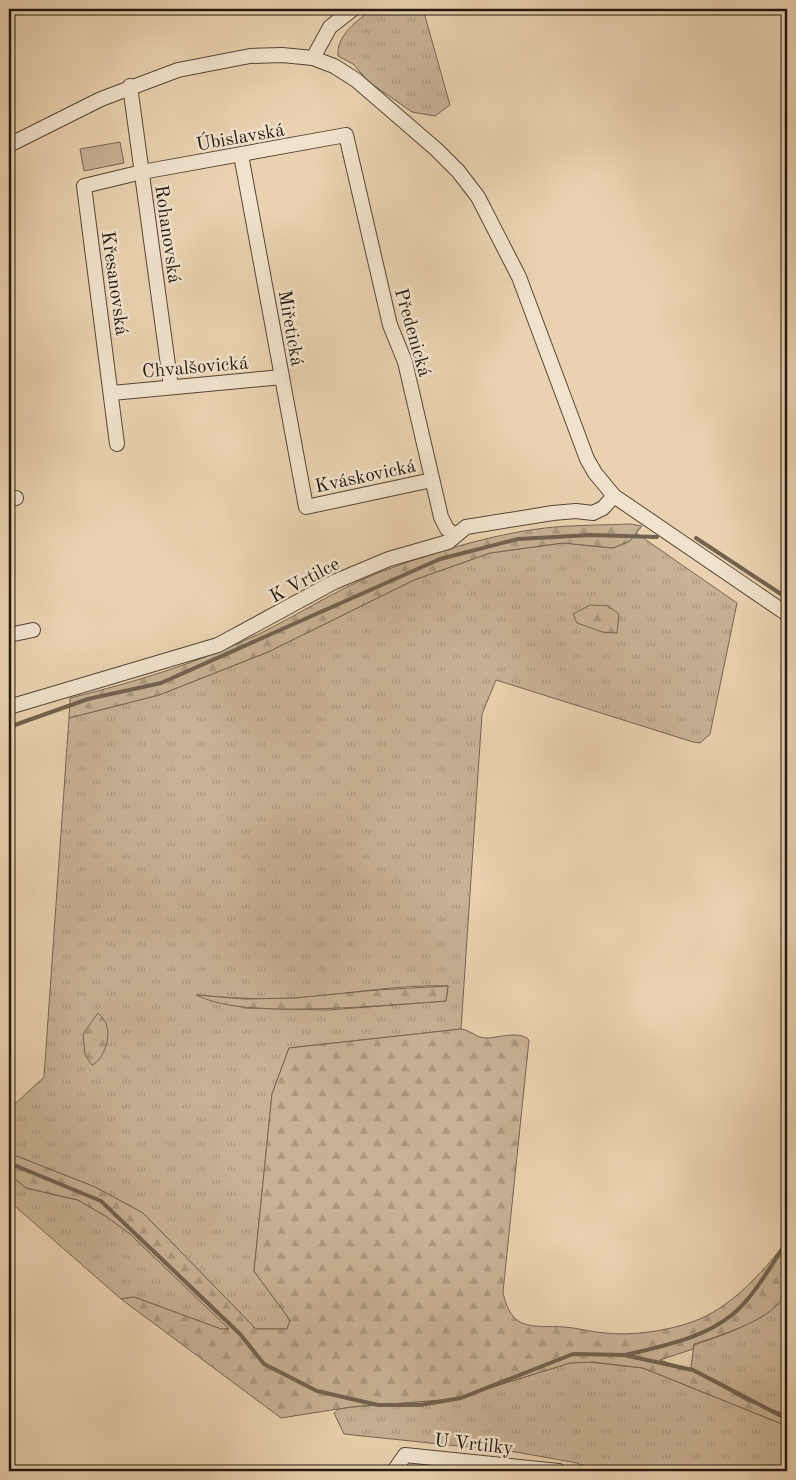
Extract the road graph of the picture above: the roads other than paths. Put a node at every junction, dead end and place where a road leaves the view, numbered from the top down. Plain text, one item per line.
1 (353, 9) edge
2 (313, 58) junction
3 (130, 86) junction
4 (346, 135) joint
5 (9, 145) edge
6 (241, 155) junction
7 (142, 172) junction
8 (282, 377) junction
9 (171, 387) junction
10 (112, 393) junction
11 (117, 444) dead end
12 (432, 480) junction
13 (614, 496) junction
14 (306, 507) joint
15 (455, 535) junction
16 (787, 614) edge
17 (33, 630) dead end
18 (9, 635) edge
19 (9, 707) edge
20 (394, 1471) edge
21 (559, 1471) edge

1 - 2 street
2 - 3 street
2 - 13 street
3 - 5 street
3 - 7 street, Rohanovská
4 - 6 street, Úbislavská
4 - 12 street, Předenická
6 - 7 street, Úbislavská
6 - 8 street, Miřetická
7 - 9 street, Rohanovská
7 - 10 street, Křesanovská
8 - 9 street, Chvalšovická
8 - 14 street, Miřetická
9 - 10 street, Chvalšovická
10 - 11 street, Křesanovská
12 - 14 street, Kváskovická
12 - 15 street, Předenická
13 - 15 street, K Vrtilce
13 - 16 street
15 - 19 street, K Vrtilce
17 - 18 street
20 - 21 street, U Vrtilky

